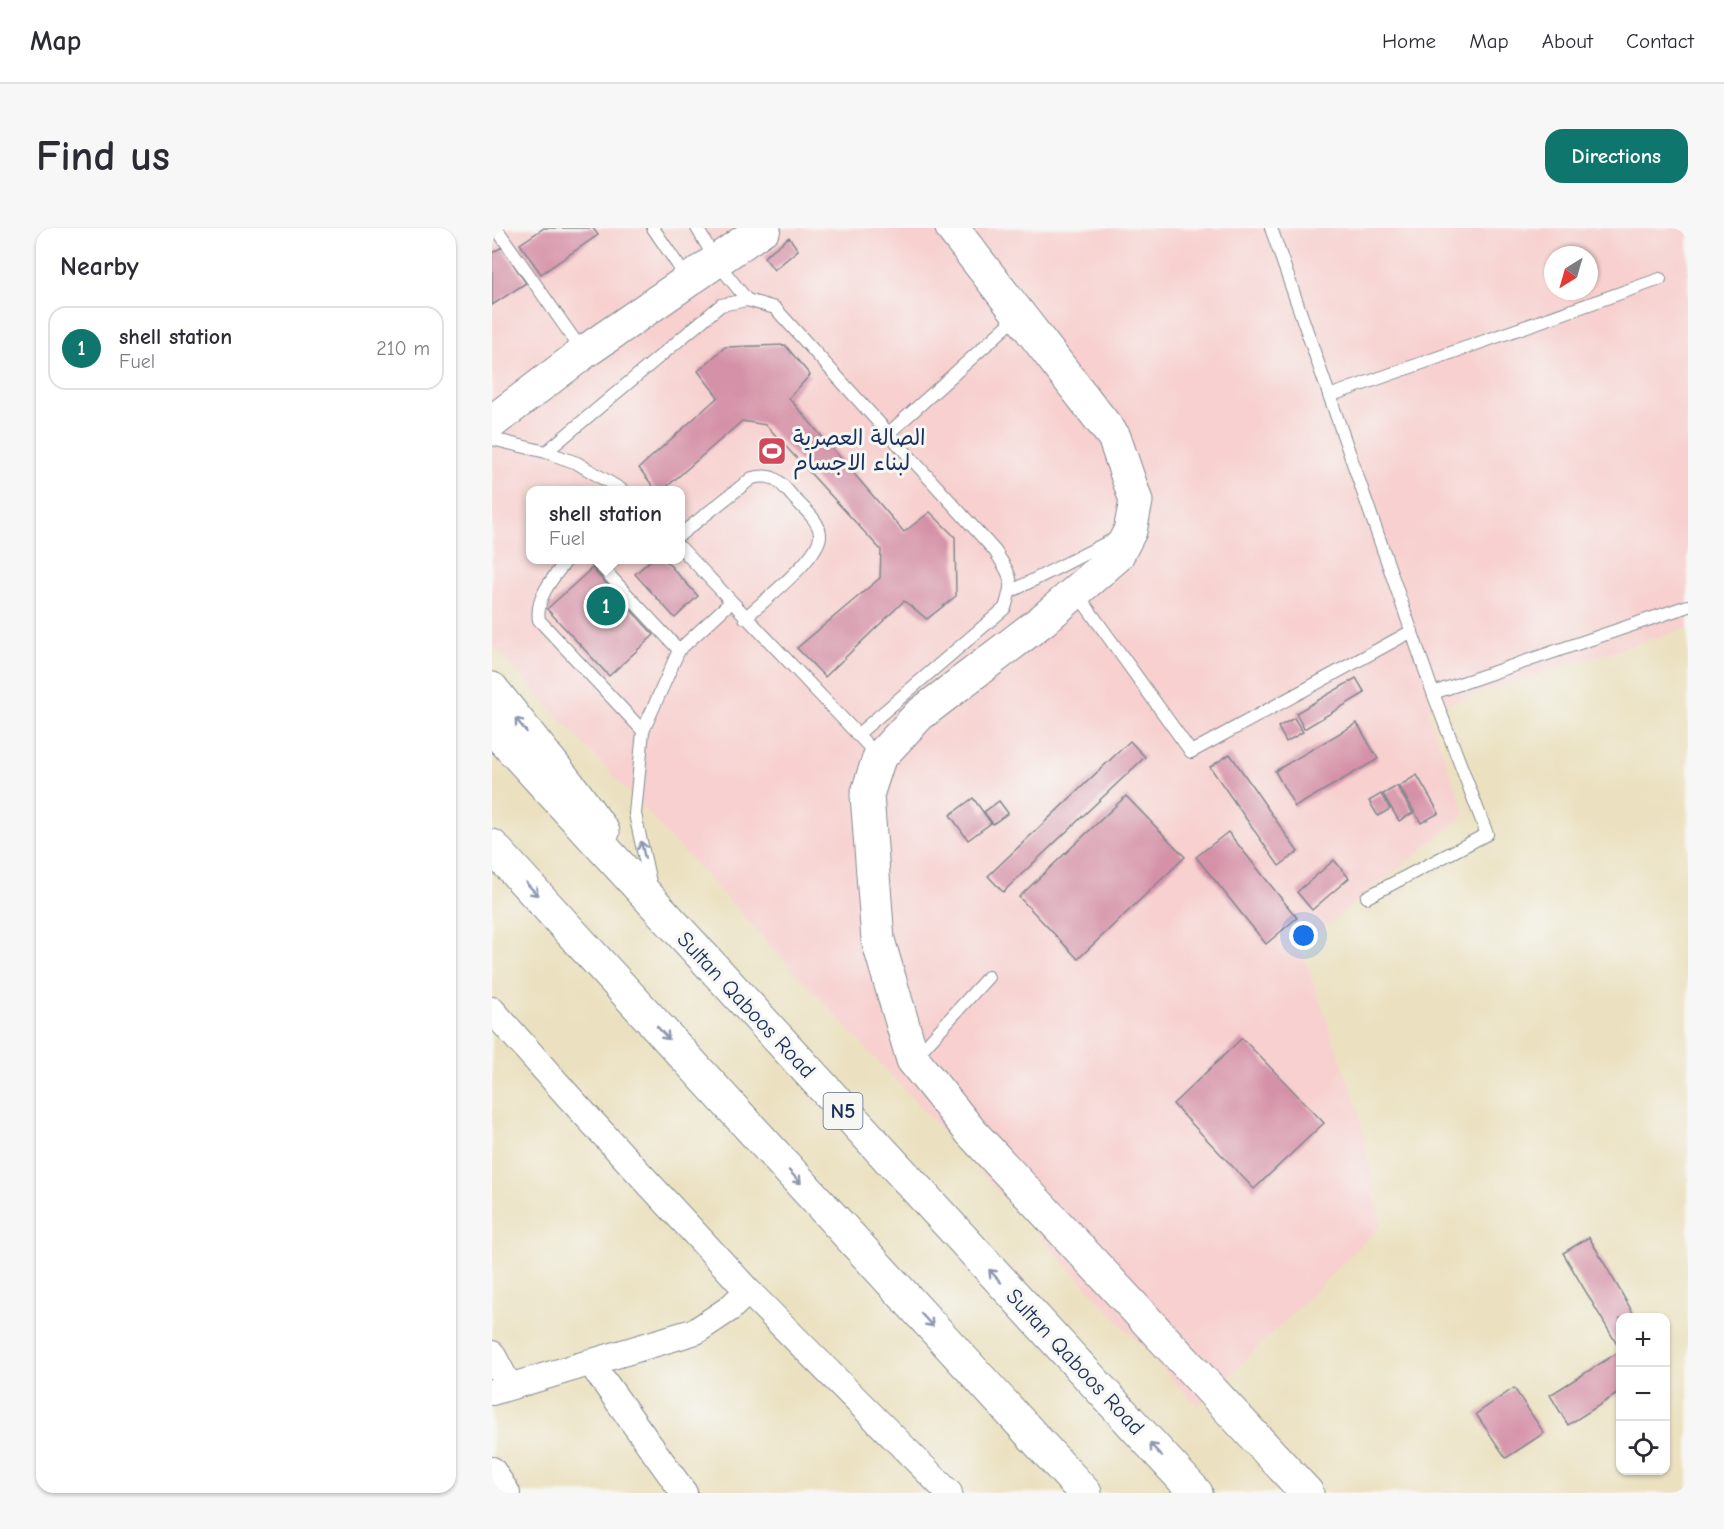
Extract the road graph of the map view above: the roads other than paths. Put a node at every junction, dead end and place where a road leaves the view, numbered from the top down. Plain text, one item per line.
1 (496, 228) edge
2 (652, 228) edge
3 (697, 228) edge
4 (764, 228) edge
5 (952, 228) edge
6 (1271, 228) edge
7 (716, 261) junction
8 (1660, 279) dead end
9 (688, 281) junction
10 (747, 300) junction
11 (1019, 315) junction
12 (584, 353) junction
13 (1329, 396) junction
14 (492, 422) edge
15 (889, 434) junction
16 (492, 439) edge
17 (546, 452) junction
18 (615, 486) edge
19 (685, 531) edge
20 (1130, 531) junction
21 (685, 552) edge
22 (564, 564) edge
23 (599, 564) edge
24 (1010, 592) junction
25 (1076, 592) junction
26 (731, 602) junction
27 (1688, 606) edge
28 (745, 618) junction
29 (1412, 631) junction
30 (679, 650) junction
31 (492, 689) edge
32 (1433, 693) junction
33 (492, 727) edge
34 (643, 731) junction
35 (868, 746) junction
36 (492, 846) edge
37 (1367, 897) dead end
38 (655, 907) junction
39 (988, 977) dead end
40 (492, 1010) edge
41 (913, 1060) junction
42 (748, 1291) junction
43 (492, 1354) edge
44 (590, 1362) junction
45 (501, 1389) edge
46 (492, 1470) edge
47 (507, 1493) edge
48 (684, 1493) edge
49 (949, 1493) edge
50 (1085, 1493) edge
51 (1196, 1493) edge
52 (1307, 1493) edge

1 - 12 lane
2 - 9 lane
3 - 7 lane
4 - 7 main road
5 - 11 main road
6 - 13 lane
7 - 9 main road
7 - 10 lane
8 - 13 lane
9 - 12 main road
10 - 15 lane
10 - 17 lane
11 - 15 lane
11 - 20 main road
12 - 14 main road
13 - 29 lane
15 - 24 lane
16 - 17 lane
17 - 18 lane
19 - 28 lane
20 - 24 lane
20 - 25 main road
21 - 26 lane
22 - 34 lane
23 - 30 lane
24 - 35 lane
25 - 29 lane
25 - 35 main road
26 - 28 lane
26 - 30 lane
27 - 32 lane
28 - 35 lane
29 - 32 lane
30 - 34 lane
38 -> 31 main road
32 - 37 lane
33 - 38 main road, Sultan Qaboos Road / N5
38 -> 34 lane
35 - 41 main road
36 -> 50 main road
51 -> 38 main road, Sultan Qaboos Road / N5
39 - 41 lane
40 - 42 street
41 - 52 main road
42 - 44 street
42 - 49 street
43 - 45 street
44 - 45 street
44 - 48 street
46 - 47 street

